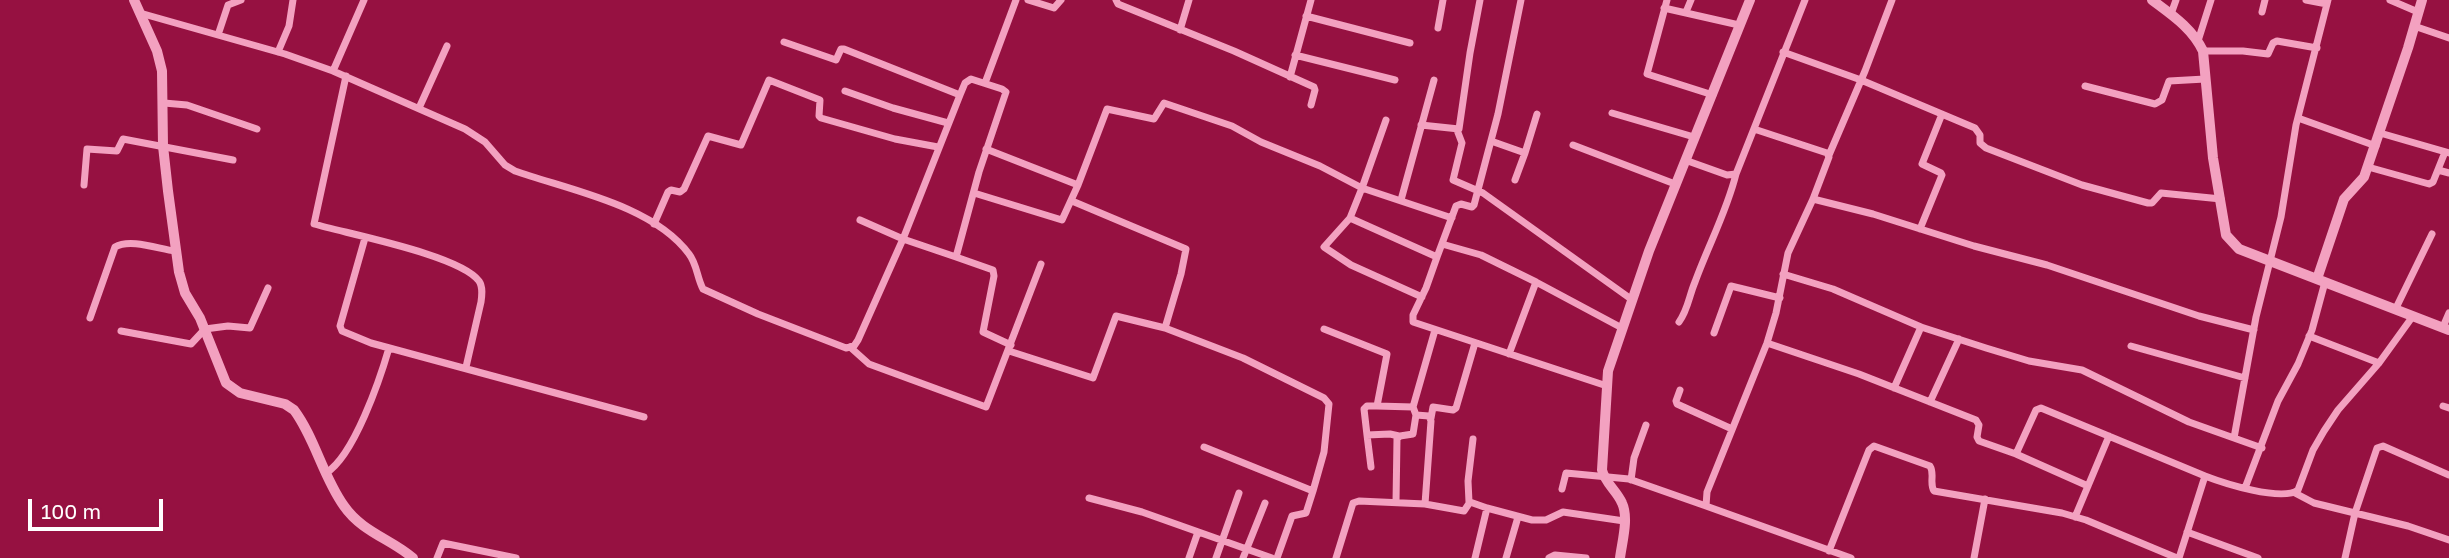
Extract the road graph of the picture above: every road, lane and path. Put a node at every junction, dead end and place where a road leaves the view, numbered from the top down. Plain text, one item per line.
1 (134, 0) edge
2 (241, 0) edge
3 (293, 0) edge
4 (364, 0) edge
5 (1016, 0) edge
6 (1028, 0) edge
7 (1061, 0) edge
8 (1116, 0) edge
9 (1189, 0) edge
10 (1311, 0) edge
11 (1443, 0) edge
12 (1480, 0) edge
13 (1521, 0) edge
14 (1691, 0) edge
15 (1750, 0) edge
16 (1805, 0) edge
17 (2151, 0) edge
18 (2176, 0) edge
19 (2211, 0) edge
20 (2265, 0) edge
21 (2306, 0) edge
22 (2390, 0) edge
23 (2422, 0) edge
24 (1890, 1) edge
25 (2327, 2) edge
26 (1665, 4) edge
27 (1686, 12) junction
28 (2262, 12) dead end
29 (2418, 12) junction
30 (140, 13) junction
31 (2171, 14) junction
32 (1306, 16) junction
33 (1739, 25) junction
34 (2414, 26) junction
35 (1438, 28) dead end
36 (1180, 30) junction
37 (218, 35) junction
38 (2449, 38) edge
39 (784, 42) dead end
40 (1410, 43) dead end
41 (447, 46) dead end
42 (2201, 46) junction
43 (2317, 48) junction
44 (278, 52) junction
45 (1783, 52) junction
46 (1295, 55) junction
47 (333, 71) junction
48 (346, 76) junction
49 (1290, 76) junction
50 (1434, 79) dead end
51 (2205, 79) junction
52 (1395, 80) dead end
53 (1861, 80) junction
54 (985, 83) junction
55 (2085, 86) dead end
56 (845, 91) dead end
57 (960, 95) junction
58 (1713, 95) junction
59 (164, 103) junction
60 (1311, 105) dead end
61 (419, 108) junction
62 (1612, 113) dead end
63 (1537, 114) dead end
64 (1942, 114) junction
65 (2298, 118) junction
66 (1385, 120) dead end
67 (948, 123) junction
68 (1421, 125) junction
69 (257, 129) dead end
70 (1754, 129) junction
71 (1457, 130) junction
72 (2380, 134) junction
73 (1694, 137) junction
74 (1491, 141) junction
75 (1573, 145) dead end
76 (163, 146) junction
77 (2376, 146) junction
78 (938, 147) junction
79 (986, 149) junction
80 (1525, 153) junction
81 (2447, 153) edge
82 (1829, 155) junction
83 (233, 160) dead end
84 (1685, 160) junction
85 (2368, 167) junction
86 (2438, 170) junction
87 (2449, 173) edge
88 (1737, 174) junction
89 (1515, 180) dead end
90 (1675, 184) junction
91 (84, 185) dead end
92 (1078, 185) junction
93 (1362, 188) junction
94 (1479, 190) junction
95 (974, 193) junction
96 (1813, 198) junction
97 (2221, 199) junction
98 (1401, 200) junction
99 (1072, 201) junction
100 (1350, 218) junction
101 (1452, 218) junction
102 (860, 220) dead end
103 (654, 224) junction
104 (1920, 229) junction
105 (2432, 234) dead end
106 (365, 238) junction
107 (902, 239) junction
108 (1442, 244) junction
109 (176, 251) junction
110 (956, 257) junction
111 (1437, 257) junction
112 (2270, 261) junction
113 (1041, 264) dead end
114 (1783, 274) junction
115 (2321, 281) junction
116 (1536, 282) junction
117 (268, 288) dead end
118 (1422, 297) junction
119 (1780, 298) junction
120 (1632, 299) junction
121 (2396, 308) junction
122 (2449, 313) edge
123 (2413, 316) junction
124 (90, 318) dead end
125 (1679, 322) dead end
126 (1921, 327) junction
127 (1165, 328) junction
128 (1622, 328) junction
129 (2446, 328) edge
130 (205, 329) junction
131 (1324, 329) dead end
132 (1435, 330) junction
133 (2254, 330) junction
134 (121, 331) dead end
135 (1714, 333) dead end
136 (2309, 336) junction
137 (1959, 339) junction
138 (1475, 343) junction
139 (1767, 344) junction
140 (2131, 346) dead end
141 (850, 347) junction
142 (389, 348) junction
143 (1010, 348) junction
144 (1509, 354) junction
145 (2379, 363) junction
146 (466, 367) junction
147 (2245, 378) junction
148 (1607, 386) junction
149 (1894, 388) junction
150 (1680, 390) dead end
151 (1930, 402) junction
152 (1377, 406) junction
153 (1415, 411) junction
154 (644, 417) dead end
155 (1431, 418) junction
156 (1646, 425) dead end
157 (1732, 429) junction
158 (1367, 435) junction
159 (1399, 436) junction
160 (2109, 436) junction
161 (2234, 438) junction
162 (1473, 439) dead end
163 (1204, 447) dead end
164 (2262, 448) junction
165 (2016, 454) junction
166 (1371, 467) dead end
167 (326, 473) junction
168 (2449, 475) edge
169 (2204, 476) junction
170 (1606, 478) junction
171 (1630, 480) junction
172 (2088, 486) junction
173 (2245, 488) junction
174 (1562, 489) dead end
175 (1313, 491) junction
176 (2295, 493) junction
177 (1239, 494) dead end
178 (1089, 498) dead end
179 (1985, 499) junction
180 (1396, 502) junction
181 (1469, 502) junction
182 (1265, 503) dead end
183 (1425, 504) junction
184 (1706, 506) junction
185 (1487, 508) junction
186 (2355, 513) junction
187 (1518, 517) junction
188 (2075, 517) junction
189 (1624, 521) junction
190 (2187, 531) junction
191 (1198, 532) junction
192 (2449, 540) edge
193 (1222, 541) junction
194 (1247, 549) junction
195 (1829, 551) junction
196 (413, 558) edge
197 (437, 558) edge
198 (516, 558) edge
199 (1189, 558) edge
200 (1216, 558) edge
201 (1244, 558) edge
202 (1274, 558) edge
203 (1336, 558) edge
204 (1475, 558) edge
205 (1506, 558) edge
206 (1549, 558) edge
207 (1586, 558) edge
208 (1620, 558) edge
209 (1851, 558) edge
210 (1974, 558) edge
211 (2178, 558) edge
212 (2258, 558) edge
213 (2345, 558) edge

1 - 30 street
2 - 37 street
3 - 44 street
4 - 47 street
5 - 54 street
6 - 7 street
8 - 36 street
9 - 36 street
10 - 32 street
11 - 35 street
12 - 71 street
13 - 74 street
14 - 27 street
15 - 33 street
16 - 45 street
17 - 31 street
18 - 31 street
19 - 42 street
20 - 28 street
21 - 25 street
22 - 29 street
23 - 29 street
24 - 53 street
25 - 43 street
26 - 27 street
26 - 58 street
27 - 33 street
29 - 34 street
30 - 37 street
30 - 59 street
31 - 42 street
32 - 40 street
32 - 46 street
33 - 58 street
34 - 38 street
34 - 72 street
36 - 49 street
37 - 44 street
39 - 57 street
41 - 61 street
42 - 43 street
42 - 51 street
43 - 65 street
44 - 47 street
45 - 53 street
45 - 70 street
46 - 49 street
46 - 52 street
47 - 48 street
48 - 61 street
48 - 106 street
49 - 60 street
50 - 68 street
51 - 55 street
51 - 97 street
53 - 64 street
53 - 82 street
54 - 57 street
54 - 79 street
56 - 67 street
57 - 67 street
58 - 73 street
59 - 69 street
59 - 76 street
61 - 103 street
62 - 73 street
63 - 80 street
64 - 97 street
64 - 104 street
65 - 77 street
65 - 112 street
66 - 93 street
67 - 78 street
68 - 71 street
68 - 98 street
70 - 82 street
70 - 88 street
71 - 94 street
72 - 77 street
72 - 81 street
73 - 84 street
74 - 80 street
74 - 94 street
75 - 90 street
76 - 83 street
76 - 91 street
76 - 109 street
77 - 85 street
78 - 103 street
78 - 107 street
79 - 92 street
79 - 95 street
80 - 89 street
81 - 86 street
82 - 96 street
84 - 88 street
84 - 90 street
85 - 86 street
85 - 115 street
86 - 87 street
88 - 125 street
90 - 120 street
92 - 93 street
92 - 99 street
93 - 98 street
93 - 100 street
94 - 101 street
94 - 120 street
95 - 99 street
95 - 110 street
96 - 104 street
96 - 114 street
97 - 112 street
98 - 101 street
99 - 127 street
100 - 111 street
100 - 118 street
101 - 108 street
102 - 107 street
103 - 141 street
104 - 133 street
105 - 121 street
106 - 142 street
106 - 146 street
107 - 110 street
107 - 141 street
108 - 111 street
108 - 116 street
109 - 124 street
109 - 130 street
110 - 143 street
111 - 118 street
112 - 115 street
112 - 133 street
113 - 143 street
114 - 119 street
114 - 126 street
115 - 121 street
115 - 136 street
116 - 128 street
116 - 144 street
117 - 130 street
118 - 132 street
119 - 135 street
119 - 139 street
120 - 128 street
121 - 123 street
122 - 129 street
123 - 129 street
123 - 145 street
126 - 137 street
126 - 149 street
127 - 143 street
127 - 175 street
128 - 148 street
130 - 134 street
130 - 167 street
131 - 152 street
132 - 138 street
132 - 153 street
133 - 147 street
136 - 145 street
136 - 164 street
137 - 151 street
137 - 161 street
138 - 144 street
138 - 155 street
139 - 149 street
139 - 157 street
140 - 147 street
141 - 143 street
142 - 146 street
142 - 167 street
144 - 148 street
145 - 176 street
146 - 154 street
147 - 161 street
148 - 170 street
149 - 151 street
150 - 157 street
151 - 165 street
152 - 153 street
152 - 158 street
153 - 155 street
153 - 159 street
155 - 183 street
156 - 171 street
157 - 184 street
158 - 159 street
158 - 166 street
159 - 180 street
160 - 165 street
160 - 169 street
160 - 172 street
161 - 164 street
162 - 181 street
163 - 175 street
164 - 173 street
165 - 172 street
167 - 196 street
168 - 186 street
169 - 173 street
169 - 190 street
170 - 171 street
170 - 174 street
170 - 189 street
171 - 184 street
172 - 188 street
173 - 176 street
175 - 202 street
176 - 186 street
177 - 193 street
178 - 191 street
179 - 188 street
179 - 195 street
179 - 210 street
180 - 183 street
180 - 203 street
181 - 183 street
181 - 185 street
182 - 194 street
184 - 195 street
185 - 187 street
185 - 204 street
186 - 192 street
186 - 213 street
187 - 189 street
187 - 205 street
188 - 211 street
189 - 208 street
190 - 211 street
190 - 212 street
191 - 193 street
191 - 199 street
193 - 194 street
193 - 200 street
194 - 201 street
194 - 202 street
195 - 209 street
197 - 198 street
206 - 207 street

